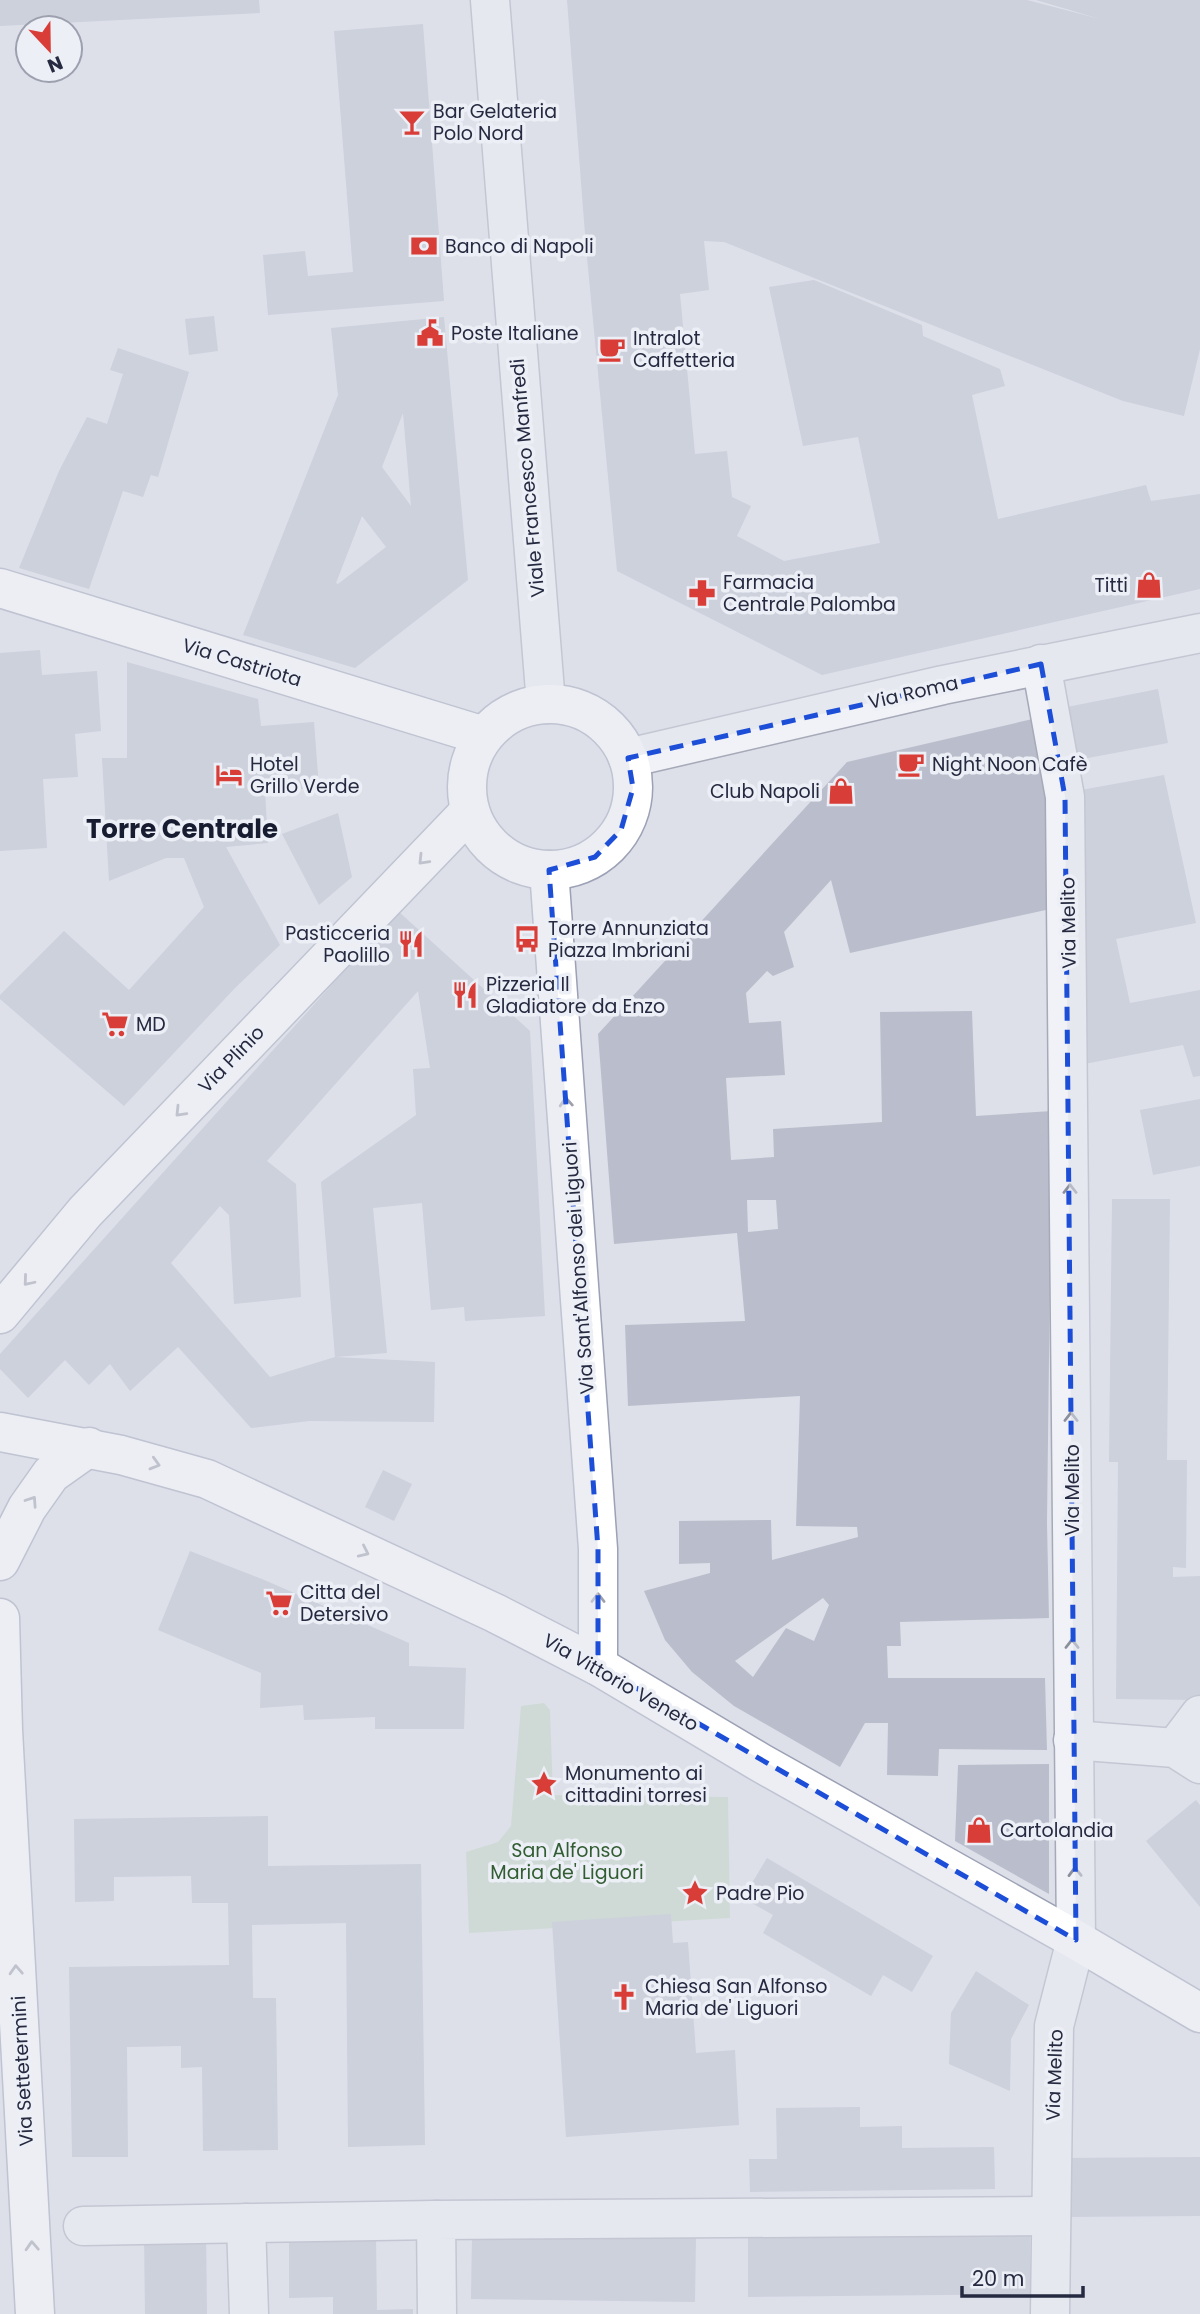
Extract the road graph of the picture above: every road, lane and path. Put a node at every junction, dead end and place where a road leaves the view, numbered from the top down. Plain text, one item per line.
1 (489, 0) edge
2 (0, 588) edge
3 (1200, 633) edge
4 (1041, 664) junction
5 (546, 704) junction
6 (484, 736) junction
7 (628, 758) junction
8 (470, 811) junction
9 (549, 870) junction
10 (0, 1314) edge
11 (3, 1433) edge
12 (89, 1447) junction
13 (0, 1561) edge
14 (0, 1618) edge
15 (598, 1666) junction
16 (1200, 1716) edge
17 (1073, 1741) junction
18 (1188, 1756) edge
19 (1076, 1940) junction
20 (1200, 2013) edge
21 (1051, 2216) junction
22 (436, 2220) junction
23 (246, 2223) junction
24 (83, 2226) dead end
25 (35, 2314) edge
26 (249, 2314) edge
27 (437, 2314) edge
28 (1050, 2314) edge

1 - 5 street, Viale Francesco Manfredi
2 - 6 main road, Via Castriota
3 - 4 street, Via Roma
4 - 7 street, Via Roma
17 -> 4 street, Via Melito
5 - 6 main road
5 - 7 main road
6 - 8 main road
7 - 9 main road
8 - 9 main road
8 -> 10 main road, Via Plinio
15 -> 9 main road, Via Sant'Alfonso dei Liguori
11 - 12 main road, Via Vittorio Veneto
13 -> 12 main road
12 -> 15 main road, Via Vittorio Veneto
25 -> 14 main road, Via Settetermini
15 - 19 main road, Via Vittorio Veneto
16 - 18 street
17 - 18 street
19 -> 17 street, Via Melito
19 - 20 main road, Via Vittorio Veneto
19 - 21 street, Via Melito
21 - 22 street
21 - 28 street, Via Melito
22 - 23 street
22 - 27 street
23 - 24 street
23 - 26 street

